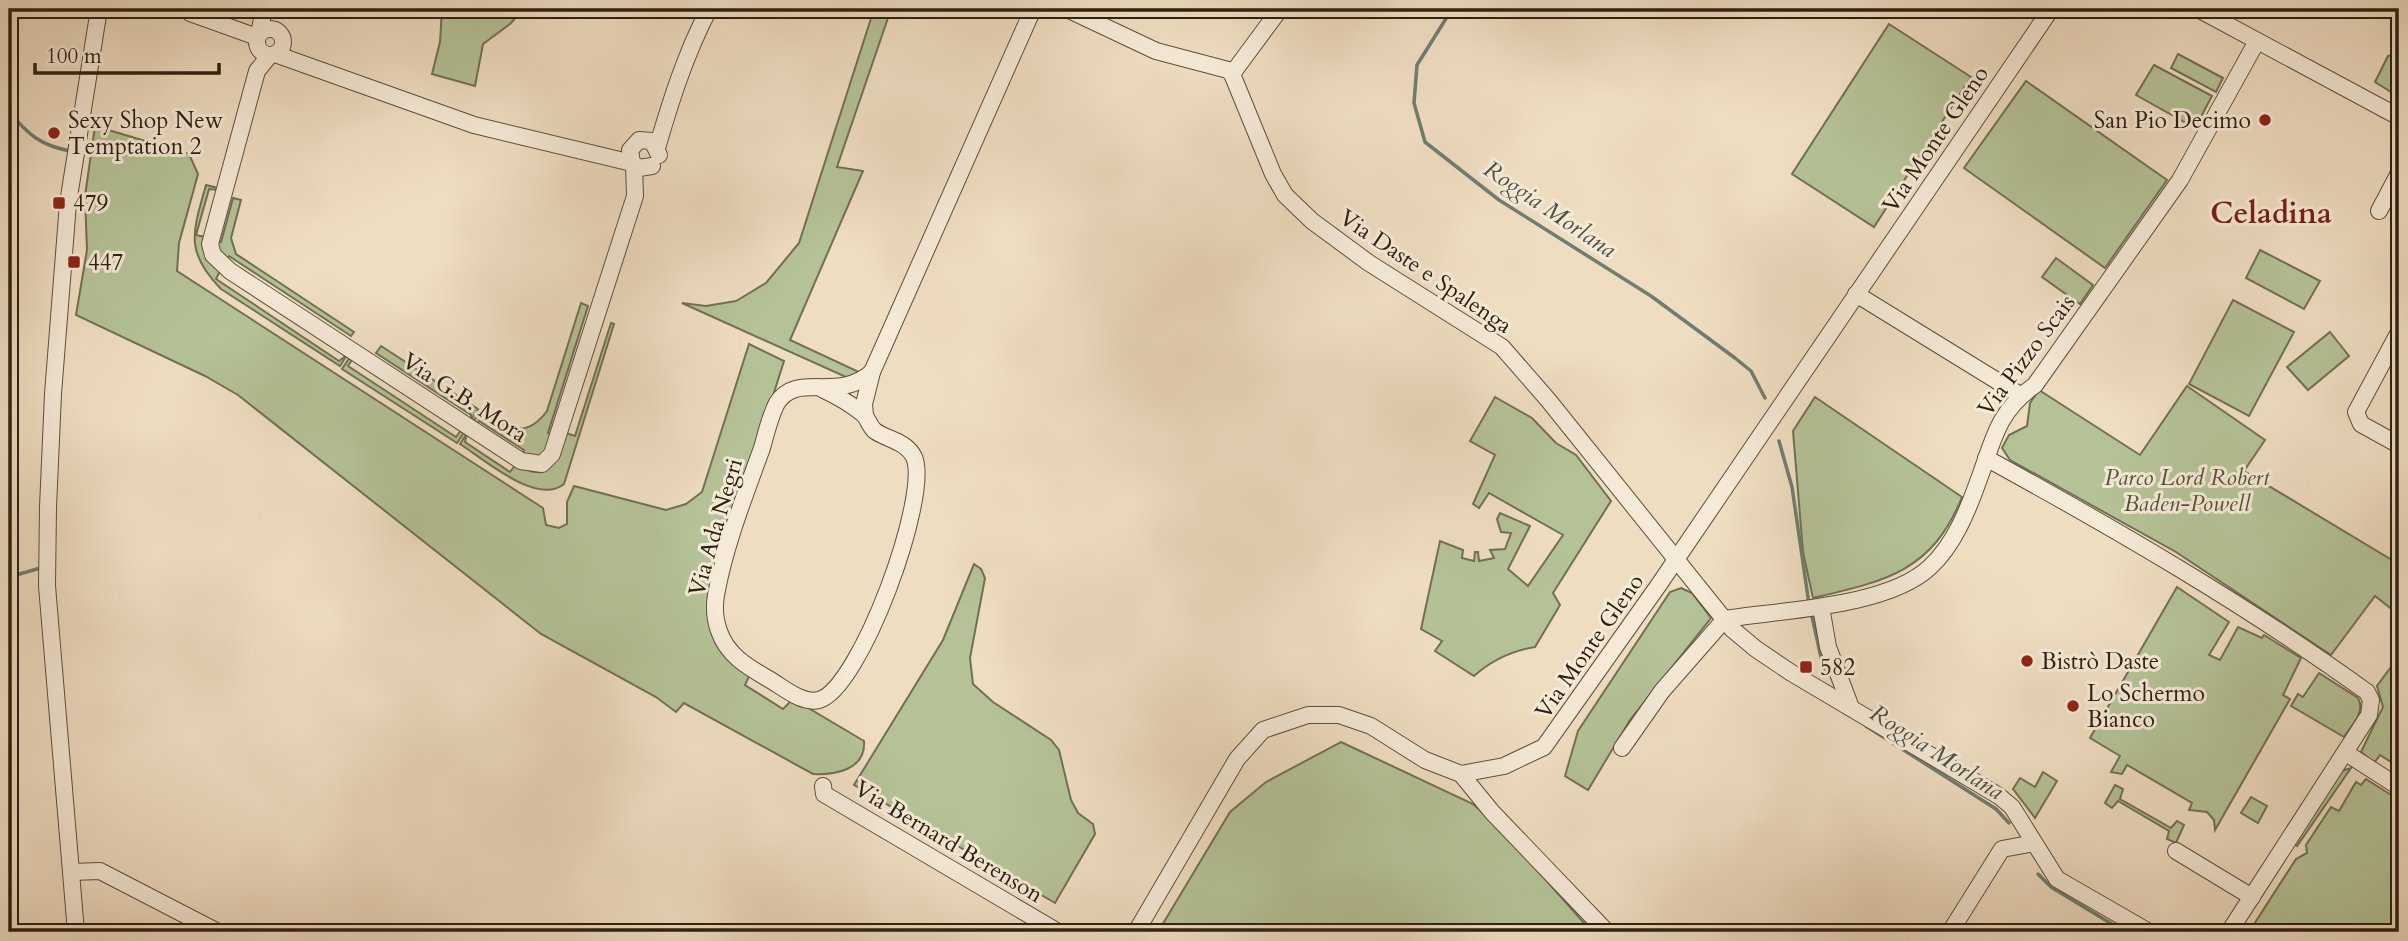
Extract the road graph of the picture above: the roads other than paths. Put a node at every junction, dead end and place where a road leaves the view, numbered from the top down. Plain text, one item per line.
1 (99, 9) edge
2 (264, 9) edge
3 (275, 9) edge
4 (709, 9) edge
5 (1032, 9) edge
6 (1067, 9) edge
7 (1280, 9) edge
8 (2051, 9) edge
9 (2198, 9) edge
10 (190, 13) dead end
11 (1098, 15) edge
12 (280, 34) junction
13 (2257, 41) junction
14 (264, 45) junction
15 (312, 68) junction
16 (1232, 74) junction
17 (2399, 117) edge
18 (644, 144) junction
19 (595, 153) junction
20 (633, 164) junction
21 (652, 166) junction
22 (2399, 173) edge
23 (635, 196) junction
24 (2379, 211) dead end
25 (1856, 294) junction
26 (2399, 332) edge
27 (872, 372) junction
28 (822, 389) junction
29 (2020, 395) junction
30 (865, 416) junction
31 (2399, 445) edge
32 (1986, 458) junction
33 (1675, 560) junction
34 (1811, 608) junction
35 (1725, 619) junction
36 (1850, 705) junction
37 (1622, 748) dead end
38 (2346, 753) junction
39 (1461, 774) junction
40 (823, 786) dead end
41 (2399, 787) edge
42 (2034, 843) junction
43 (2176, 851) dead end
44 (71, 872) junction
45 (2252, 897) junction
46 (76, 932) edge
47 (218, 932) edge
48 (1058, 932) edge
49 (1136, 932) edge
50 (1606, 932) edge
51 (1950, 932) edge
52 (2149, 932) edge
53 (2229, 932) edge

1 - 44 street
2 - 14 street
3 - 12 street
4 - 18 street, Via G.B. Mora
5 - 27 street
6 - 11 street
7 - 16 street
8 - 25 street, Via Monte Gleno
9 - 13 street
10 - 14 street
11 - 16 street
12 - 14 street
12 - 14 street
12 - 15 street
13 - 17 street
13 - 29 street, Via Pizzo Scais
14 - 15 street
14 - 23 street, Via G.B. Mora
15 - 19 street
16 - 33 street, Via Daste e Spalenga
18 - 19 street
18 - 20 street, Via G.B. Mora
18 - 21 street, Via G.B. Mora
19 - 20 street
20 - 21 street
20 - 23 street, Via G.B. Mora
21 - 23 street, Via G.B. Mora
22 - 24 street
25 - 29 street
25 - 33 street, Via Monte Gleno
26 - 31 street
27 - 28 street, Via Ada Negri
27 - 30 street
28 - 30 street, Via Ada Negri
28 - 30 street, Via Ada Negri
29 - 32 street, Via Pizzo Scais
32 - 34 street, Via Pizzo Scais
32 - 38 street
33 - 35 street, Via Daste e Spalenga
33 - 39 street, Via Monte Gleno
34 - 35 street
34 - 36 street
35 - 36 street, Via Daste e Spalenga
35 - 37 street
36 - 42 street, Via Daste e Spalenga
38 - 41 street
38 - 45 street
39 - 49 street
39 - 50 street
40 - 48 street, Via Bernard Berenson
42 - 51 street
42 - 52 street, Via Daste e Spalenga
43 - 45 street
44 - 46 street
44 - 47 street
45 - 53 street

